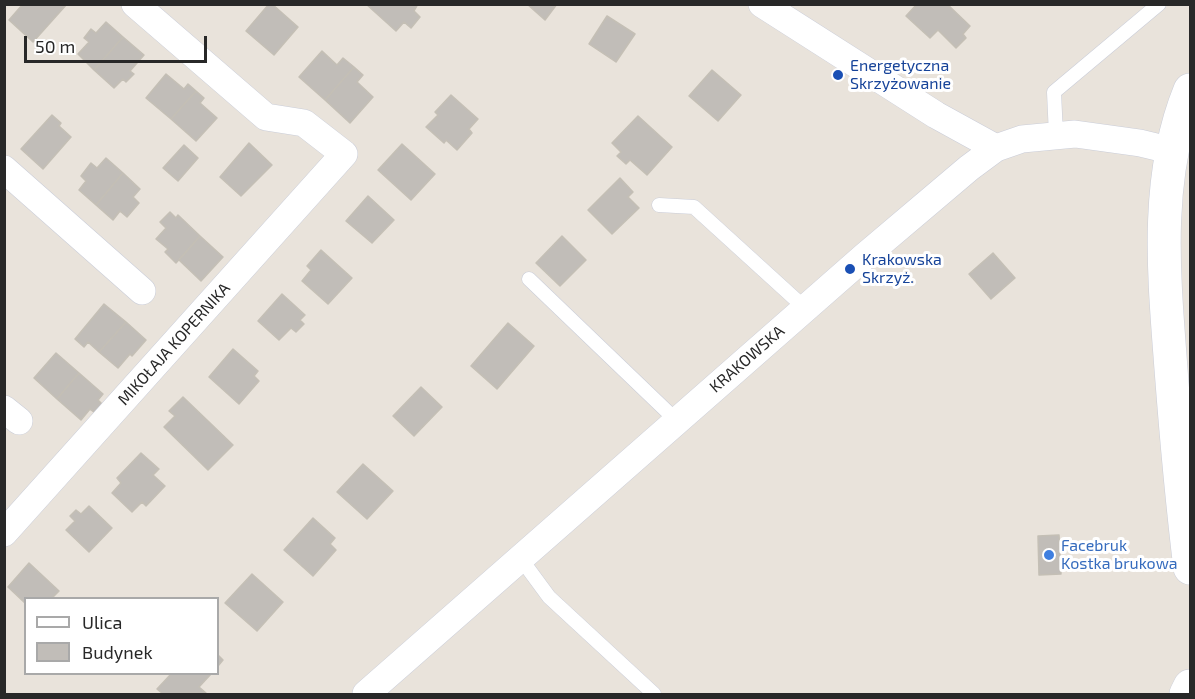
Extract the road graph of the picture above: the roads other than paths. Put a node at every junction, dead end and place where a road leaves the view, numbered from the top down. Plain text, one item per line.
1 (135, 4) edge
2 (762, 4) edge
3 (1159, 4) edge
4 (1191, 90) edge
5 (1056, 135) junction
6 (1180, 138) edge
7 (996, 148) junction
8 (4, 169) edge
9 (659, 205) dead end
10 (529, 279) dead end
11 (142, 291) dead end
12 (805, 308) junction
13 (677, 421) junction
14 (1187, 497) edge
15 (4, 533) edge
16 (520, 559) junction
17 (1191, 568) edge
18 (1191, 686) edge
19 (366, 694) edge
20 (654, 694) edge
21 (1186, 694) edge

1 - 15 street, MIKOŁAJA KOPERNIKA
2 - 7 street
3 - 5 lane
4 - 6 street
5 - 6 street, KRAKOWSKA
5 - 7 street, KRAKOWSKA
6 - 14 street
7 - 12 street, KRAKOWSKA
8 - 11 street
9 - 12 lane
10 - 13 lane
12 - 13 street, KRAKOWSKA
13 - 16 street, KRAKOWSKA
14 - 17 street
16 - 19 street, KRAKOWSKA
16 - 20 lane
18 - 21 street

